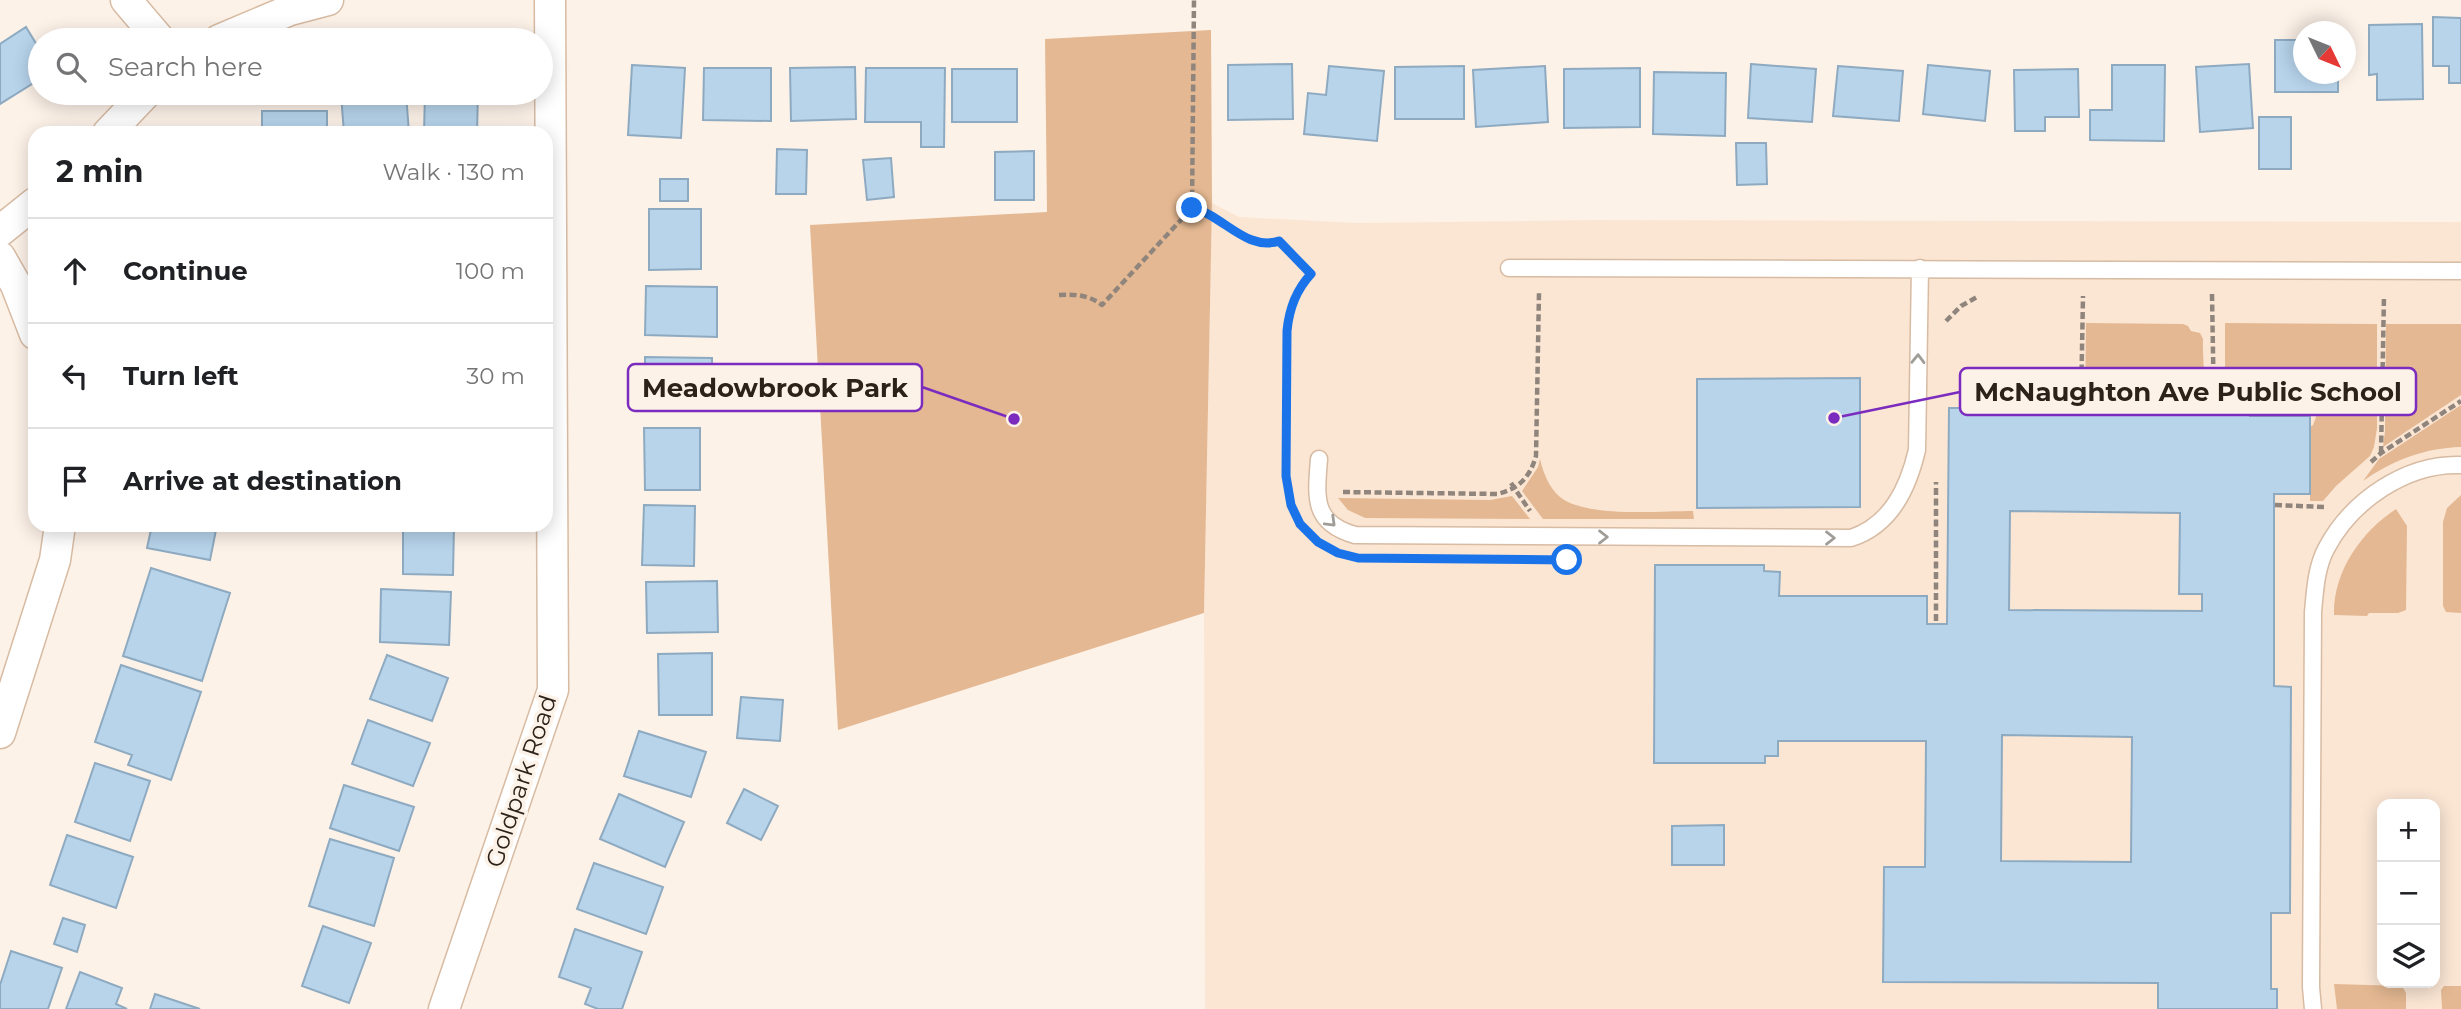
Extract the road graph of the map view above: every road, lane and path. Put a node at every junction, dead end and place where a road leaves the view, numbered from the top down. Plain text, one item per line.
1 (126, 0) edge
2 (328, 0) edge
3 (550, 0) edge
4 (1194, 0) edge
5 (150, 28) edge
6 (247, 28) edge
7 (550, 28) edge
8 (135, 105) edge
9 (550, 105) edge
10 (115, 126) edge
11 (551, 126) edge
12 (28, 208) edge
13 (1192, 208) junction
14 (0, 230) edge
15 (0, 257) edge
16 (1509, 268) dead end
17 (1539, 268) junction
18 (1920, 268) junction
19 (2083, 269) junction
20 (2212, 270) junction
21 (2384, 271) junction
22 (2461, 271) edge
23 (1059, 295) dead end
24 (28, 316) edge
25 (2081, 403) dead end
26 (2214, 409) dead end
27 (2381, 453) dead end
28 (1319, 459) dead end
29 (2461, 465) edge
30 (1511, 483) dead end
31 (1515, 489) junction
32 (1338, 492) dead end
33 (1289, 498) dead end
34 (2275, 505) dead end
35 (2325, 507) dead end
36 (1536, 520) dead end
37 (59, 532) edge
38 (552, 532) edge
39 (0, 733) edge
40 (444, 1009) edge
41 (2313, 1009) edge

1 - 5 street
2 - 6 street
3 - 7 street, Goldpark Road
4 - 13 path
8 - 10 street
9 - 11 street, Goldpark Road
12 - 14 street
13 - 23 path
13 - 33 path
15 - 24 street
16 - 17 lane
17 - 18 lane
17 - 31 path
18 - 19 lane
28 -> 18 lane
19 - 20 lane
19 - 25 path
20 - 21 lane
20 - 26 path
21 - 22 lane
21 - 27 path
29 - 41 lane
30 - 31 path
31 - 32 path
31 - 36 path
34 - 35 path
37 - 39 street
38 - 40 street, Goldpark Road

